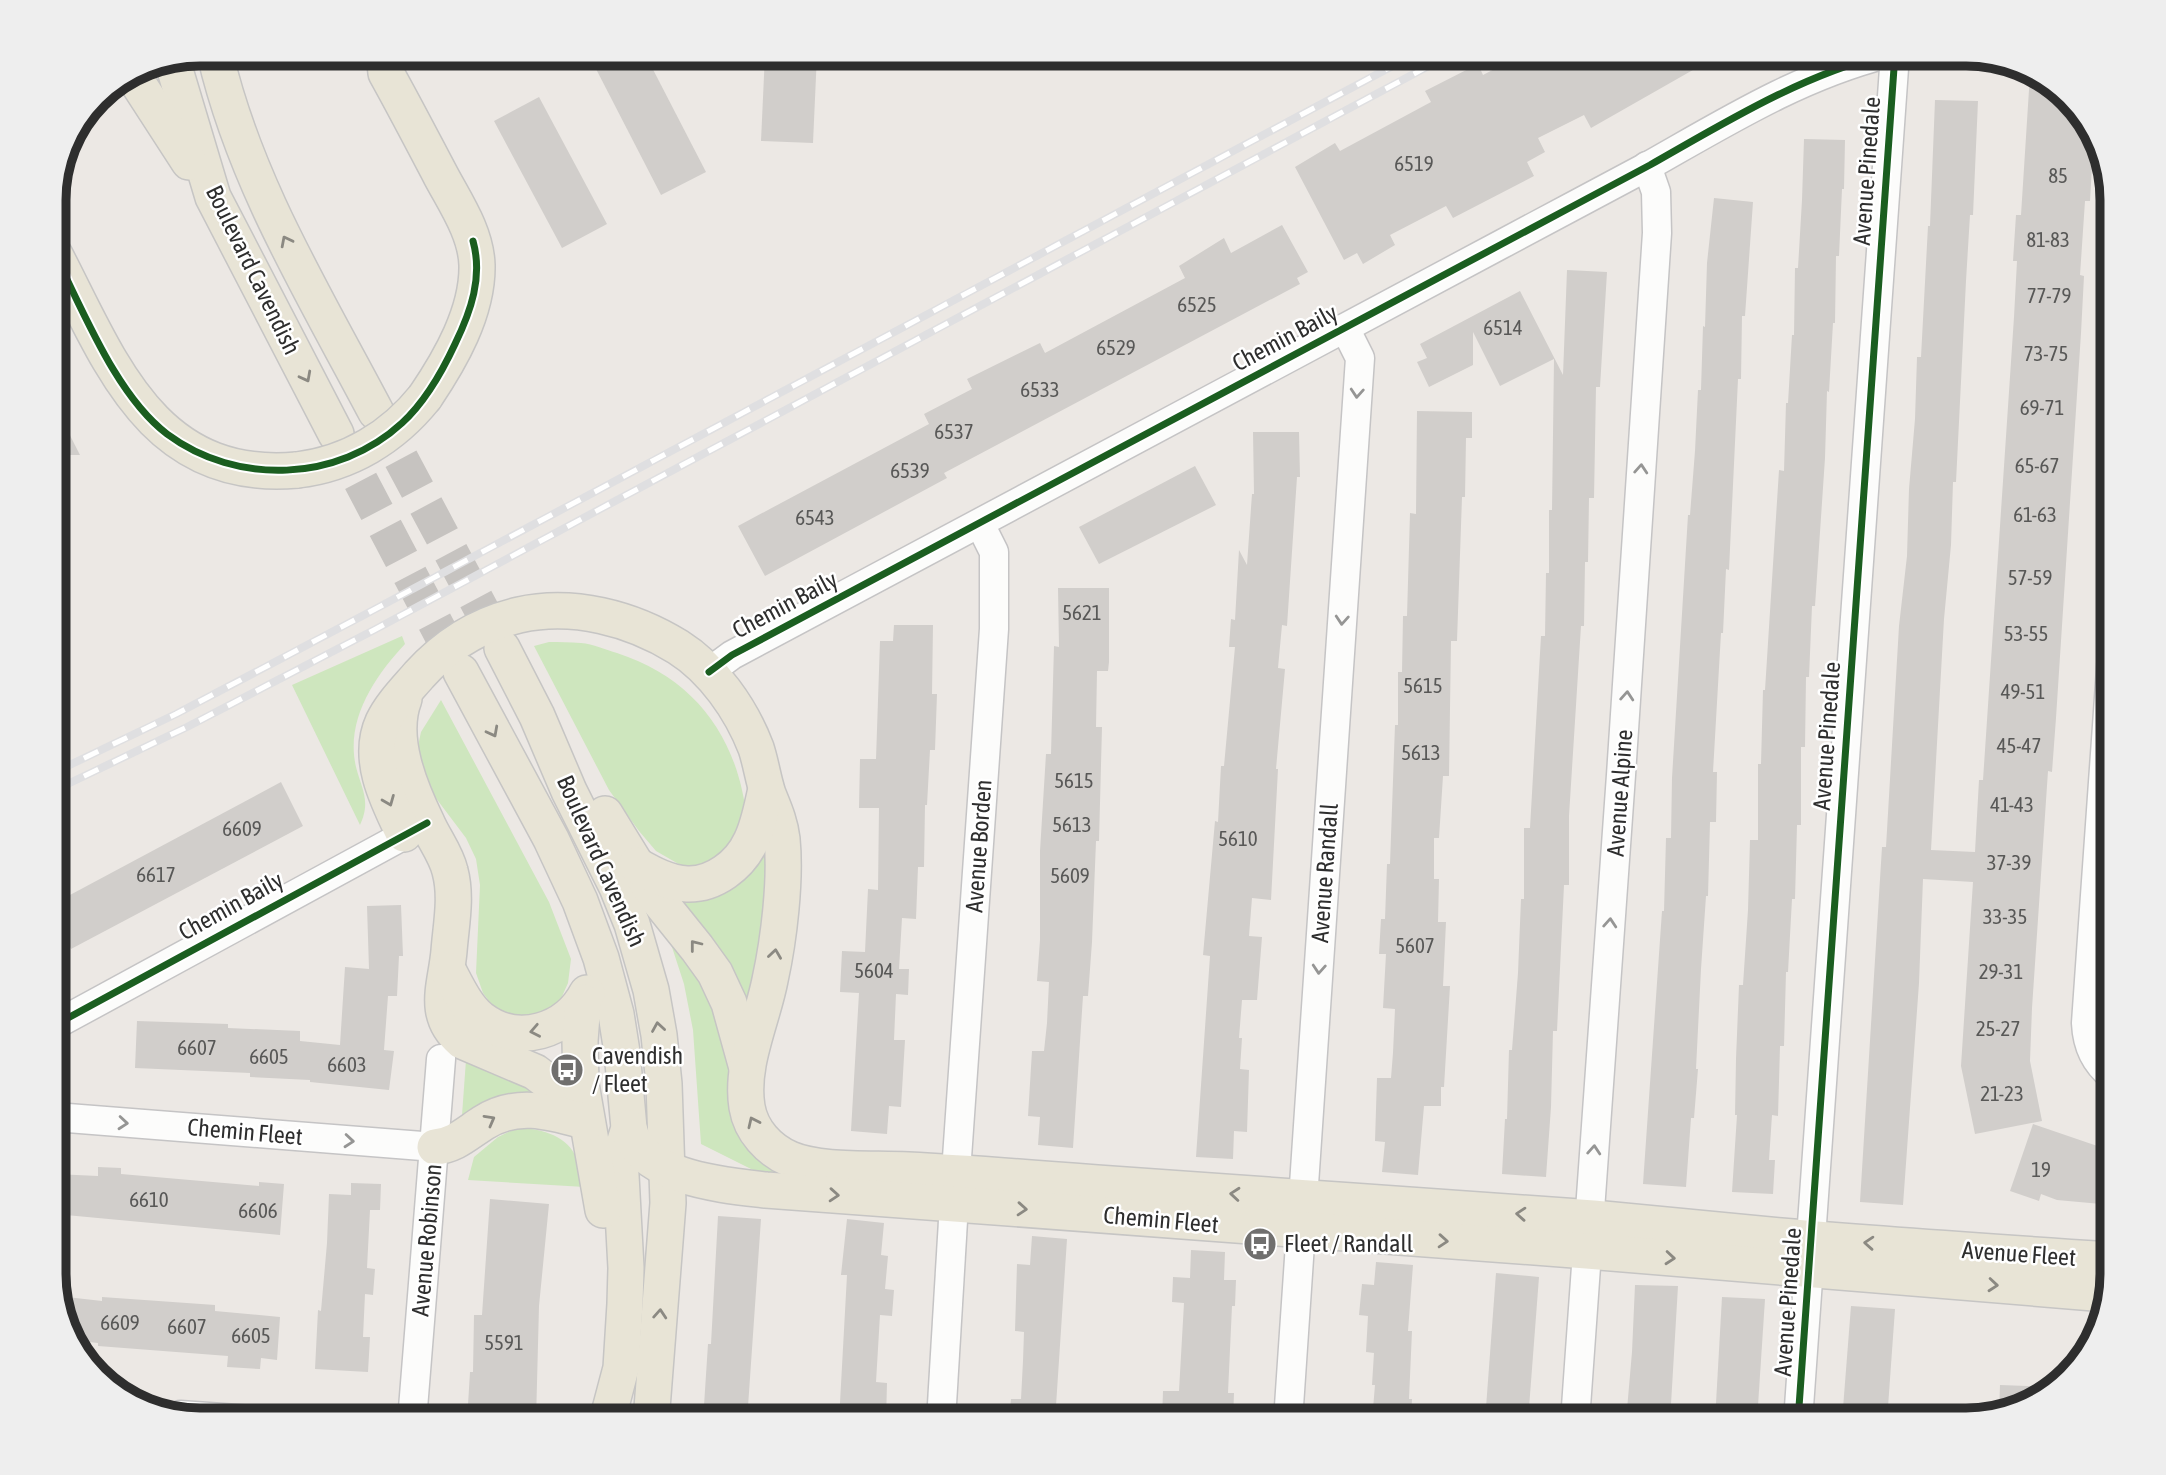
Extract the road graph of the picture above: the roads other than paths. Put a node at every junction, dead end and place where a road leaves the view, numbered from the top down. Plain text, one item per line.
1 (1847, 66) edge
2 (1894, 66) edge
3 (218, 67) edge
4 (382, 67) edge
5 (175, 69) edge
6 (137, 82) edge
7 (1647, 166) junction
8 (212, 197) junction
9 (67, 279) edge
10 (1345, 328) junction
11 (376, 412) tunnel mouth
12 (336, 434) tunnel mouth
13 (980, 524) junction
14 (502, 648) tunnel mouth
15 (461, 672) tunnel mouth
16 (709, 672) junction
17 (537, 716) junction
18 (766, 789) junction
19 (2100, 819) edge
20 (415, 829) junction
21 (636, 865) junction
22 (601, 958) junction
23 (447, 970) junction
24 (583, 1002) junction
25 (67, 1018) edge
26 (441, 1059) dead end
27 (2100, 1066) edge
28 (747, 1068) junction
29 (67, 1118) edge
30 (587, 1122) junction
31 (629, 1128) junction
32 (435, 1147) junction
33 (667, 1169) junction
34 (955, 1188) junction
35 (1302, 1215) junction
36 (1588, 1235) junction
37 (1810, 1254) junction
38 (2100, 1260) edge
39 (1926, 1264) junction
40 (2098, 1293) edge
41 (413, 1408) edge
42 (604, 1408) edge
43 (610, 1408) edge
44 (653, 1408) edge
45 (942, 1408) edge
46 (1289, 1408) edge
47 (1575, 1408) edge
48 (1799, 1408) edge

1 - 7 street, Chemin Baily
2 - 37 street, Avenue Pinedale
11 -> 3 main road, Boulevard Cavendish
4 - 9 main road, bridge
5 - 8 main road, Boulevard Cavendish
6 - 8 main road
7 - 10 street, Chemin Baily
36 -> 7 street, Avenue Alpine
8 -> 12 main road, Boulevard Cavendish
10 - 13 street, Chemin Baily
10 -> 35 street, Avenue Randall
13 - 16 street, Chemin Baily
13 - 34 street, Avenue Borden
14 - 17 main road, Boulevard Cavendish
15 -> 22 main road, Boulevard Cavendish
16 - 18 main road
16 - 20 main road
17 - 21 main road
33 -> 17 main road, Boulevard Cavendish
18 - 21 main road
28 -> 18 main road
19 - 27 street
20 - 23 main road
20 - 25 street, Chemin Baily
28 -> 21 main road
22 - 24 main road
22 - 31 main road, Boulevard Cavendish
24 -> 23 main road
23 - 30 main road
24 - 30 main road
26 - 32 street, Avenue Robinson
34 -> 28 main road, Chemin Fleet
29 -> 32 street, Chemin Fleet
32 -> 30 main road
30 - 42 main road
31 - 33 main road, Chemin Fleet
31 - 43 main road, Boulevard Cavendish
32 - 41 street, Avenue Robinson
33 -> 34 main road, Chemin Fleet
44 -> 33 main road, Boulevard Cavendish
34 - 35 main road, Chemin Fleet
34 - 45 street, Avenue Borden
35 - 36 main road, Chemin Fleet
35 - 46 street, Avenue Randall
36 - 37 main road, Chemin Fleet
36 - 47 street, Avenue Alpine
37 - 39 main road, Chemin Fleet
37 - 48 street, Avenue Pinedale
38 - 39 main road, Avenue Fleet
39 -> 40 main road, Avenue Fleet

